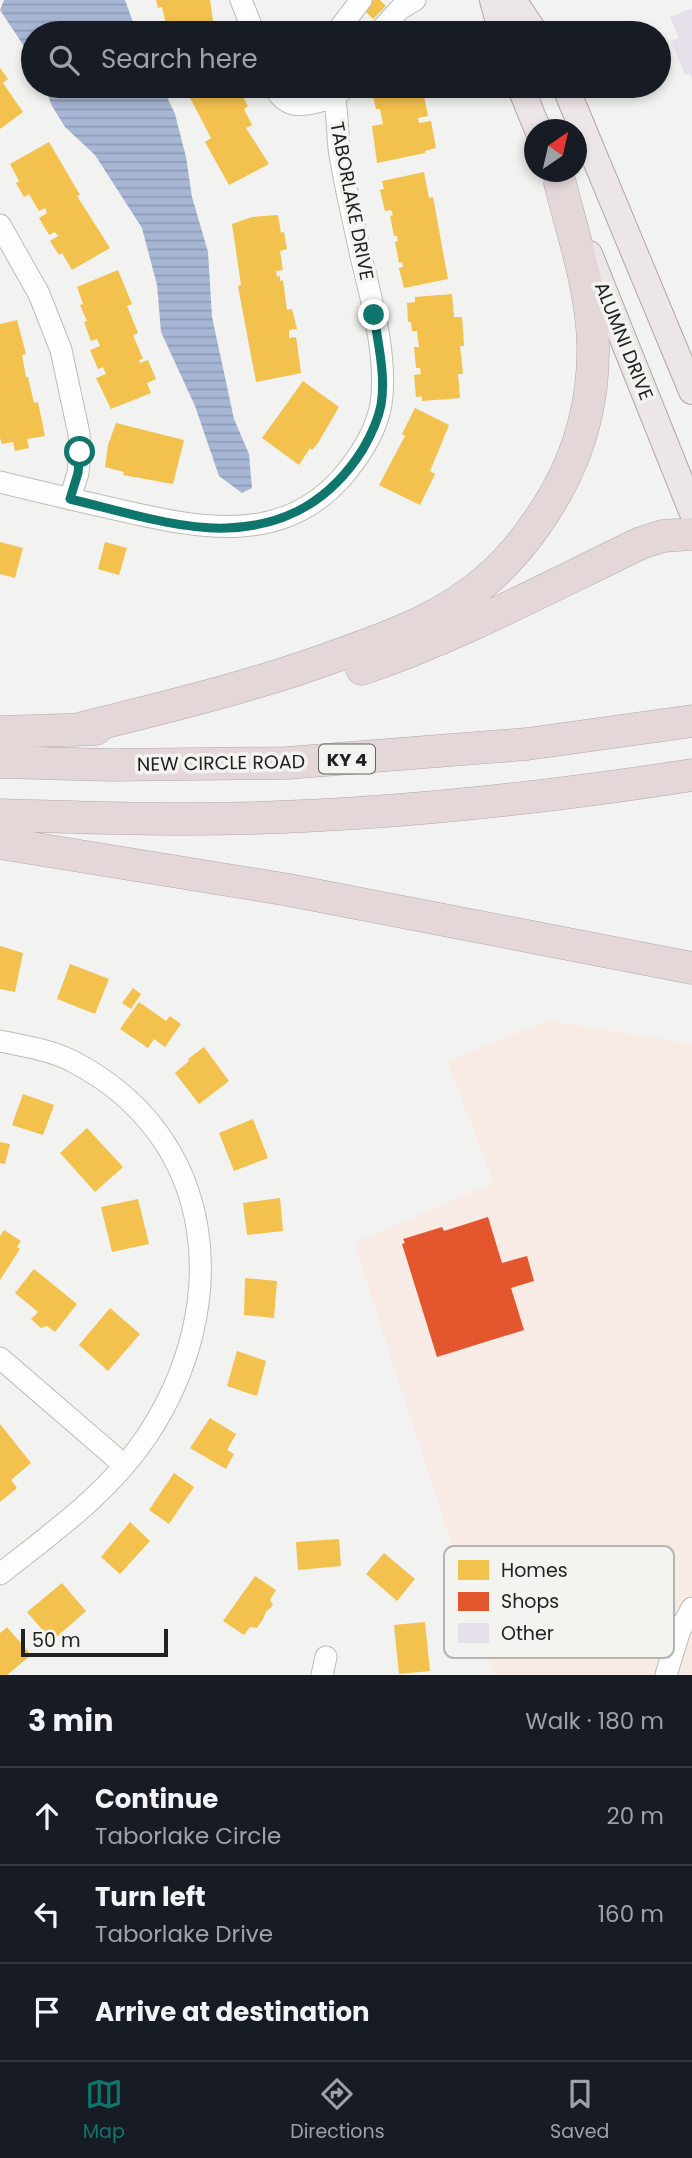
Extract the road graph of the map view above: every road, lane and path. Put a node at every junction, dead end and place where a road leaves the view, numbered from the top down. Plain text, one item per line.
1 (361, 0) edge
2 (415, 0) edge
3 (493, 0) edge
4 (513, 0) edge
5 (246, 3) edge
6 (251, 21) edge
7 (350, 21) edge
8 (389, 21) edge
9 (499, 21) edge
10 (527, 21) edge
11 (284, 98) edge
12 (321, 98) edge
13 (336, 98) edge
14 (525, 98) edge
15 (570, 98) edge
16 (534, 119) edge
17 (559, 182) edge
18 (560, 182) edge
19 (0, 225) edge
20 (692, 391) edge
21 (0, 482) edge
22 (70, 499) junction
23 (692, 511) edge
24 (692, 534) edge
25 (692, 721) edge
26 (75, 730) junction
27 (0, 732) edge
28 (0, 762) edge
29 (692, 775) edge
30 (0, 815) edge
31 (0, 843) edge
32 (692, 968) edge
33 (0, 1041) edge
34 (0, 1358) edge
35 (124, 1465) junction
36 (0, 1574) edge
37 (692, 1608) edge
38 (674, 1649) edge
39 (671, 1658) edge
40 (666, 1675) edge

1 - 7 street
2 - 8 street
3 - 9 main road
4 - 10 main road
5 - 6 street
11 - 12 street
13 - 22 street, TABORLAKE DRIVE
14 - 16 main road
15 - 20 main road
17 - 26 highway
18 - 23 main road, ALUMNI DRIVE
19 - 22 street
21 - 22 street, TABORLAKE DRIVE
24 - 26 highway
25 - 28 highway, NEW CIRCLE ROAD / KY 4
26 - 27 highway
29 - 30 highway
31 - 32 highway
33 - 35 street
34 - 35 street
35 - 36 street
37 - 38 street
39 - 40 street

